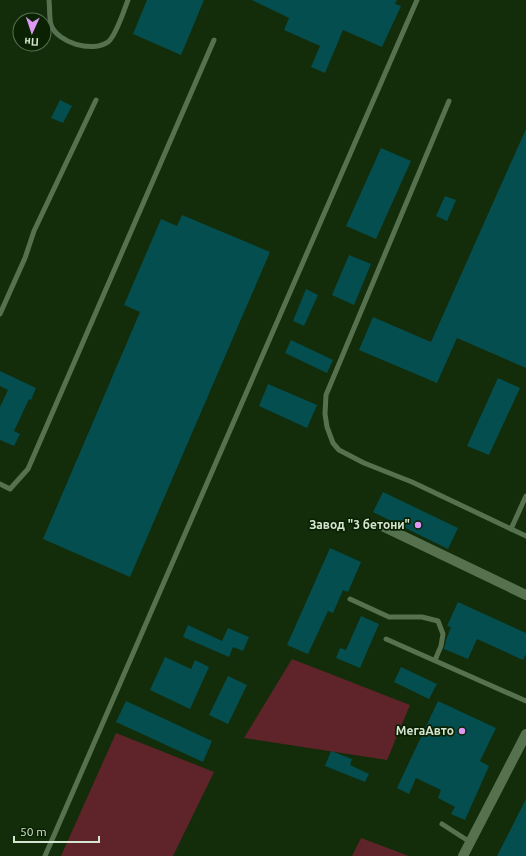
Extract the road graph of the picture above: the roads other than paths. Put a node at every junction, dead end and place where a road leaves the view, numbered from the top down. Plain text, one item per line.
1 (49, 0) edge
2 (128, 0) edge
3 (417, 0) edge
4 (214, 40) dead end
5 (96, 100) dead end
6 (449, 101) dead end
7 (0, 314) edge
8 (0, 484) edge
9 (526, 496) edge
10 (380, 525) dead end
11 (511, 528) junction
12 (516, 531) junction
13 (526, 532) edge
14 (526, 536) edge
15 (526, 595) edge
16 (350, 599) dead end
17 (386, 638) dead end
18 (435, 660) junction
19 (526, 701) edge
20 (526, 734) edge
21 (442, 824) dead end
22 (470, 842) junction
23 (45, 856) edge
24 (463, 856) edge

1 - 2 lane
3 - 23 lane
4 - 8 lane
5 - 7 lane
6 - 11 lane
9 - 11 lane
10 - 15 street
11 - 12 lane
12 - 13 lane
12 - 14 lane
16 - 18 lane
17 - 18 lane
18 - 19 lane
20 - 22 street
21 - 22 lane
22 - 24 street

